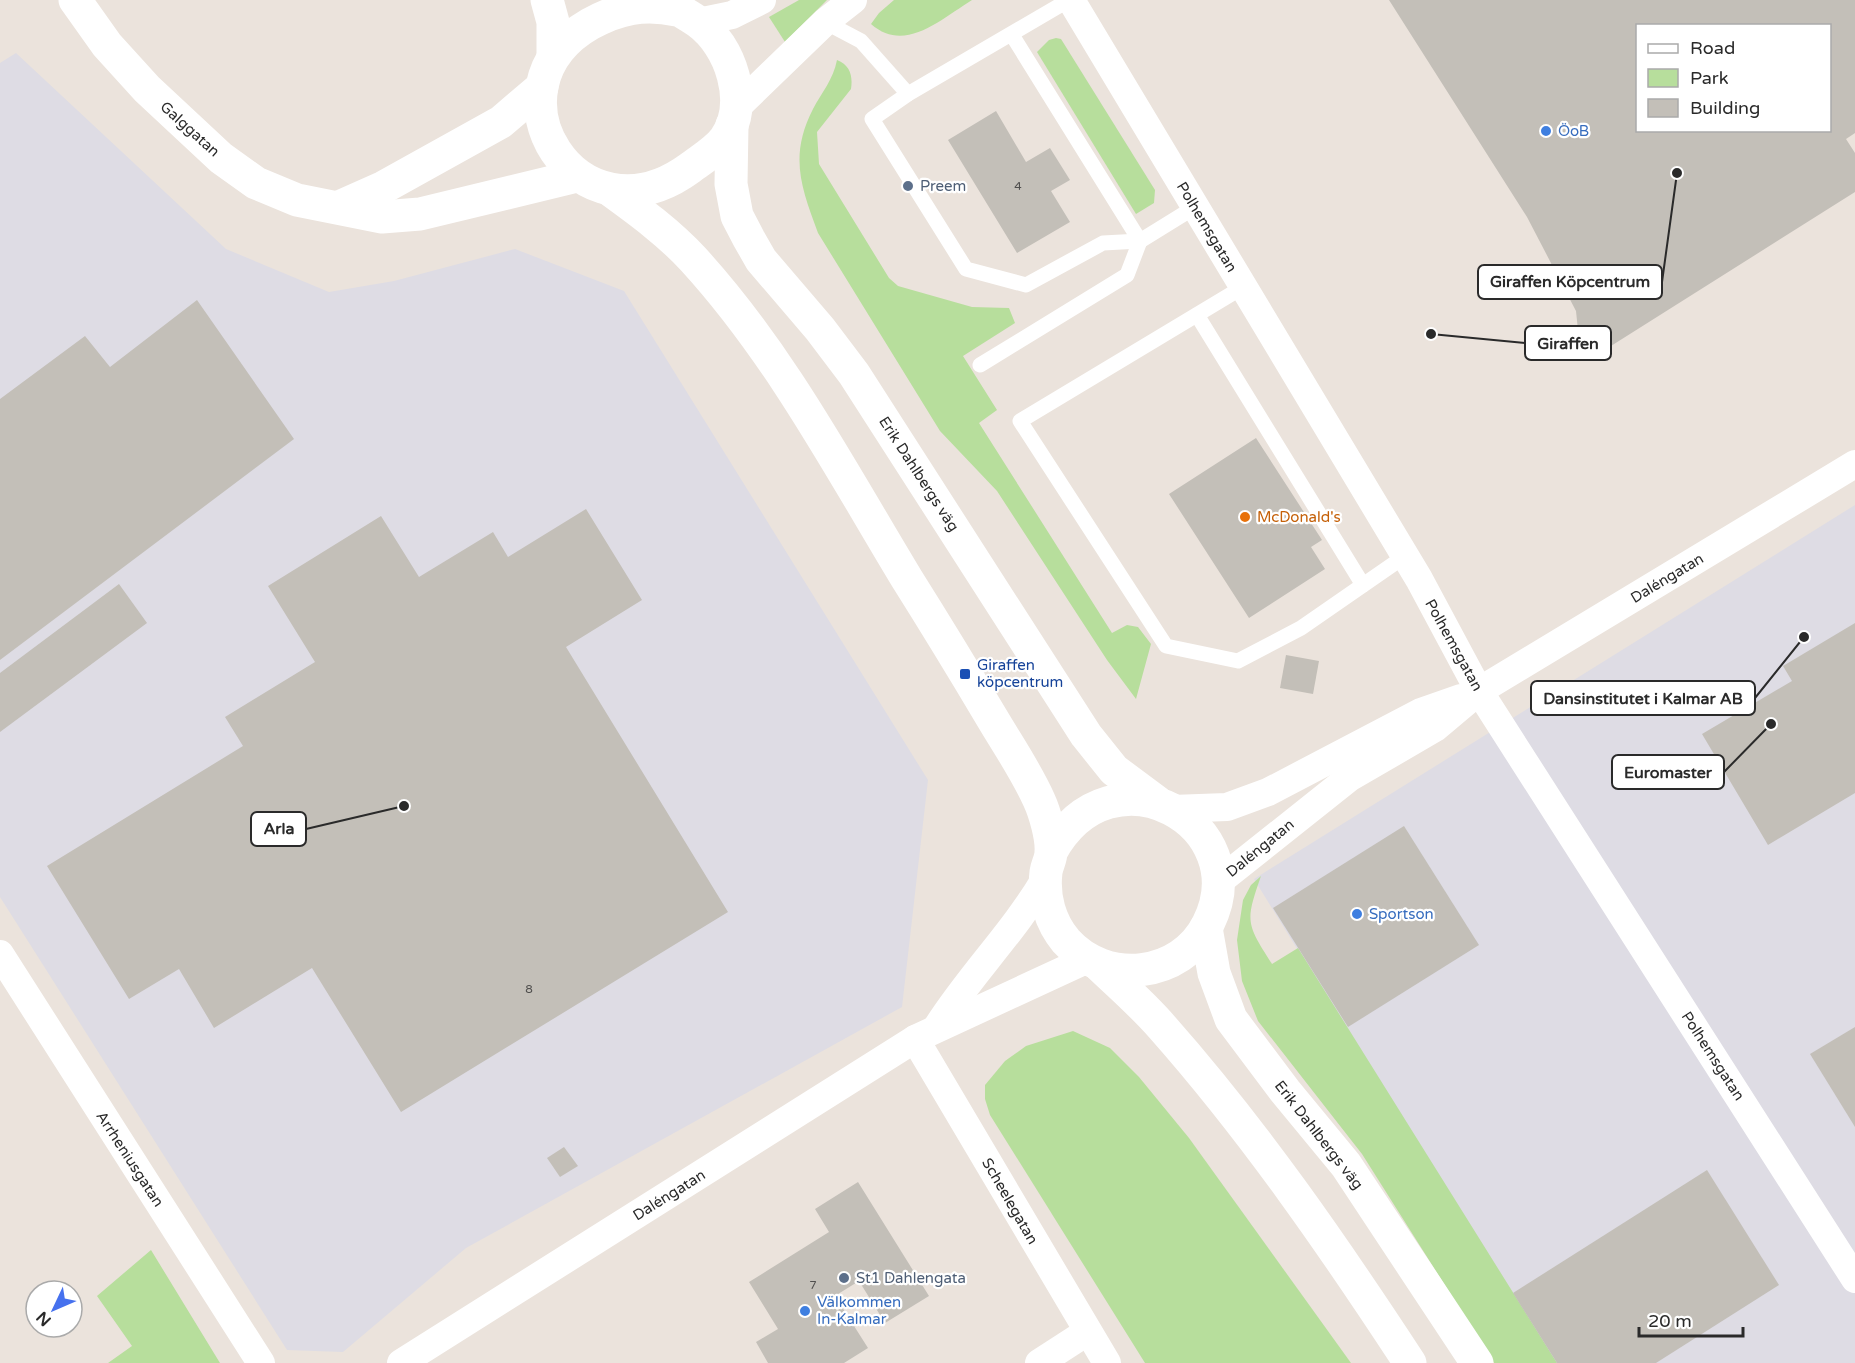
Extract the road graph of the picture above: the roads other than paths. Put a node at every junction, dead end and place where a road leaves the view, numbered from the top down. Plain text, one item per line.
1 (75, 0) edge
2 (548, 0) edge
3 (762, 0) edge
4 (853, 0) edge
5 (1070, 0) edge
6 (679, 10) edge
7 (825, 22) junction
8 (1012, 36) junction
9 (547, 72) junction
10 (908, 94) junction
11 (734, 117) junction
12 (577, 176) junction
13 (610, 190) junction
14 (339, 207) junction
15 (1195, 207) junction
16 (1140, 241) junction
17 (1243, 287) junction
18 (1197, 315) junction
19 (980, 365) dead end
20 (1855, 464) edge
21 (1405, 556) junction
22 (1362, 585) junction
23 (1479, 691) junction
24 (1165, 806) junction
25 (1048, 866) junction
26 (1217, 883) junction
27 (1206, 928) junction
28 (0, 954) edge
29 (1094, 963) junction
30 (926, 1033) junction
31 (1855, 1279) edge
32 (1087, 1332) junction
33 (261, 1363) edge
34 (401, 1363) edge
35 (1039, 1363) edge
36 (1107, 1363) edge
37 (1410, 1363) edge
38 (1477, 1363) edge

1 - 14 main road, Galggatan
2 - 9 main road
3 - 6 street
4 - 7 street
5 - 8 lane
5 - 15 street, Polhemsgatan
6 - 9 main road
6 - 11 main road, Erik Dahlbergs väg
7 - 10 lane
7 - 11 street
8 - 10 lane
8 - 16 lane
9 - 12 main road
9 - 14 main road
10 - 16 lane
11 - 13 main road
11 - 24 main road, Erik Dahlbergs väg
12 - 13 main road
12 - 14 main road, Galggatan
13 - 25 main road
15 - 16 lane
15 - 17 street, Polhemsgatan
16 - 19 lane
17 - 18 lane
17 - 21 street, Polhemsgatan
18 - 22 lane
18 - 22 lane
20 - 23 street, Daléngatan
21 - 22 lane
21 - 23 street, Polhemsgatan
23 - 24 street, Daléngatan
23 - 26 street, Daléngatan
23 - 31 street, Polhemsgatan
24 - 25 main road
24 - 26 main road, Erik Dahlbergs väg
25 - 29 main road
25 - 30 street, Daléngatan
26 - 27 main road, Erik Dahlbergs väg
27 - 29 main road, Erik Dahlbergs väg
27 - 38 main road, Erik Dahlbergs väg
28 - 33 street, Arrheniusgatan
29 - 30 street, Daléngatan
29 - 37 main road
30 - 32 street, Scheelegatan
30 - 34 street, Daléngatan
32 - 35 street
32 - 36 street, Scheelegatan

